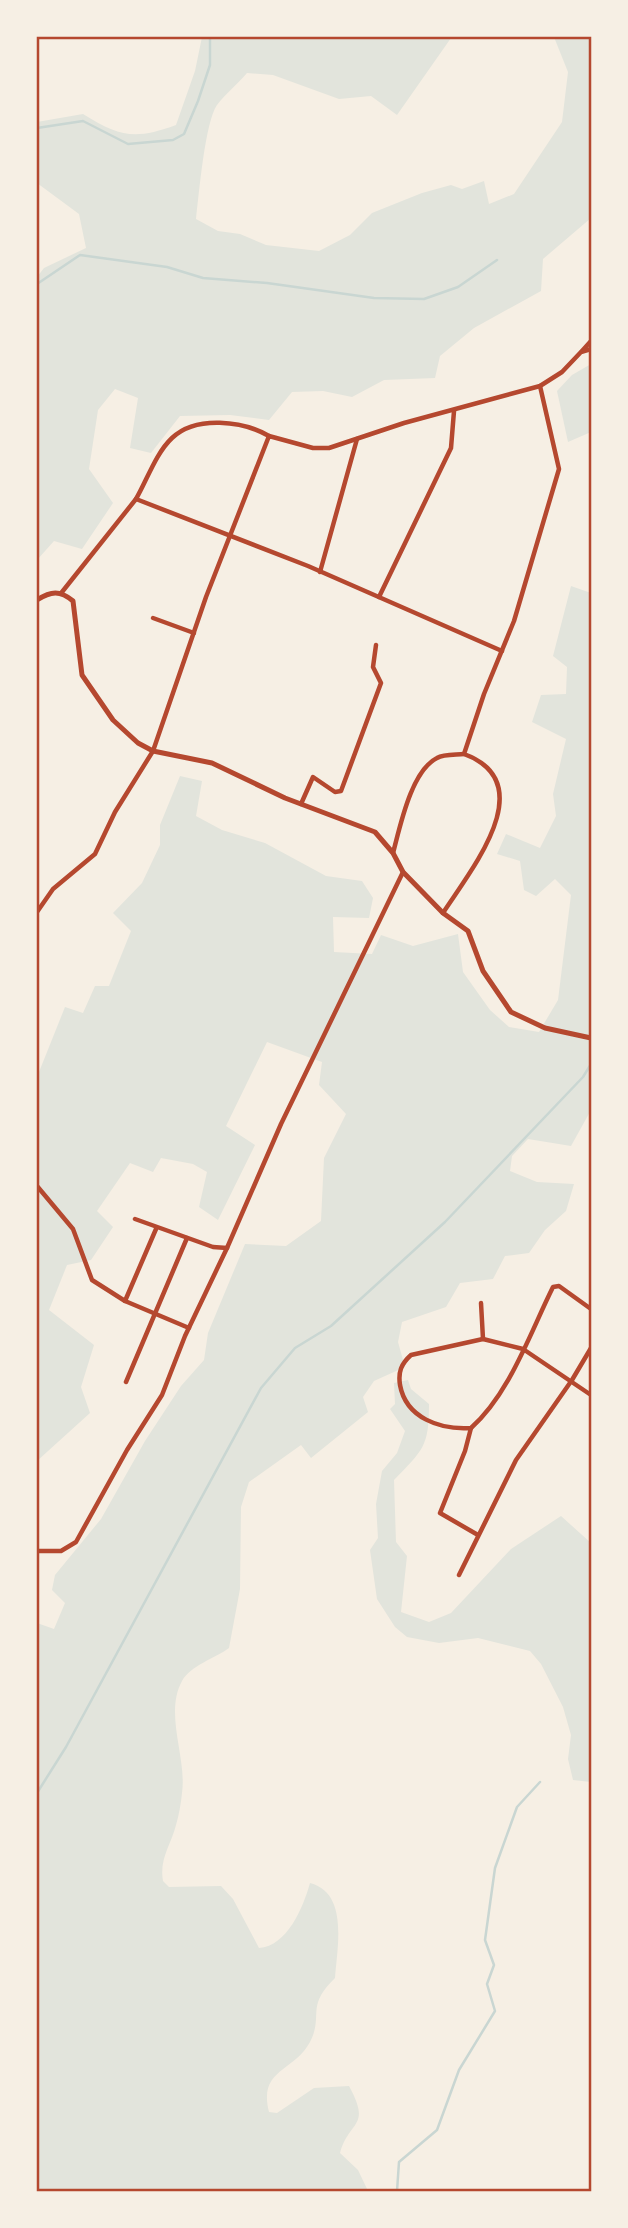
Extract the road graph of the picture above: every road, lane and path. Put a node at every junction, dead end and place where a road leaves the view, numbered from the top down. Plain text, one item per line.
1 (591, 341) edge
2 (591, 349) edge
3 (581, 352) junction
4 (540, 386) junction
5 (454, 411) junction
6 (270, 436) junction
7 (357, 439) junction
8 (136, 499) junction
9 (229, 536) junction
10 (320, 572) junction
11 (62, 592) junction
12 (379, 597) junction
13 (37, 600) edge
14 (153, 618) dead end
15 (194, 633) junction
16 (376, 645) dead end
17 (502, 651) junction
18 (153, 751) junction
19 (464, 754) junction
20 (301, 804) junction
21 (393, 853) junction
22 (403, 872) junction
23 (37, 912) edge
24 (443, 913) junction
25 (590, 1038) edge
26 (37, 1186) edge
27 (135, 1219) dead end
28 (156, 1228) junction
29 (187, 1238) junction
30 (226, 1248) junction
31 (125, 1301) junction
32 (481, 1303) dead end
33 (591, 1309) edge
34 (155, 1314) junction
35 (189, 1328) junction
36 (484, 1339) junction
37 (591, 1348) edge
38 (523, 1349) junction
39 (572, 1380) junction
40 (126, 1382) dead end
41 (591, 1395) edge
42 (471, 1428) junction
43 (478, 1535) junction
44 (37, 1551) edge
45 (459, 1575) dead end

1 - 3 street
2 - 3 street
3 - 4 street
4 - 5 street
4 - 17 street
5 - 7 street
5 - 12 street
6 - 7 street
6 - 8 street
6 - 9 street
7 - 10 street
8 - 9 street
8 - 11 street
9 - 10 street
9 - 15 street
10 - 12 street
11 - 13 street
11 - 18 street
12 - 17 street
14 - 15 street
15 - 18 street
16 - 20 street
17 - 19 street
18 - 20 street
18 - 23 street
19 - 21 street
19 - 24 street
20 - 21 street
21 - 22 street
22 - 24 street
22 - 30 street
24 - 25 street
26 - 31 street
27 - 28 street
28 - 29 street
28 - 31 street
29 - 30 street
29 - 34 street
30 - 35 street
31 - 34 street
32 - 36 street
33 - 38 street
34 - 35 street
34 - 40 street
35 - 44 street
36 - 38 street
36 - 42 street
37 - 39 street
38 - 39 street
38 - 42 street
39 - 41 street
39 - 43 street
42 - 43 street
43 - 45 street

